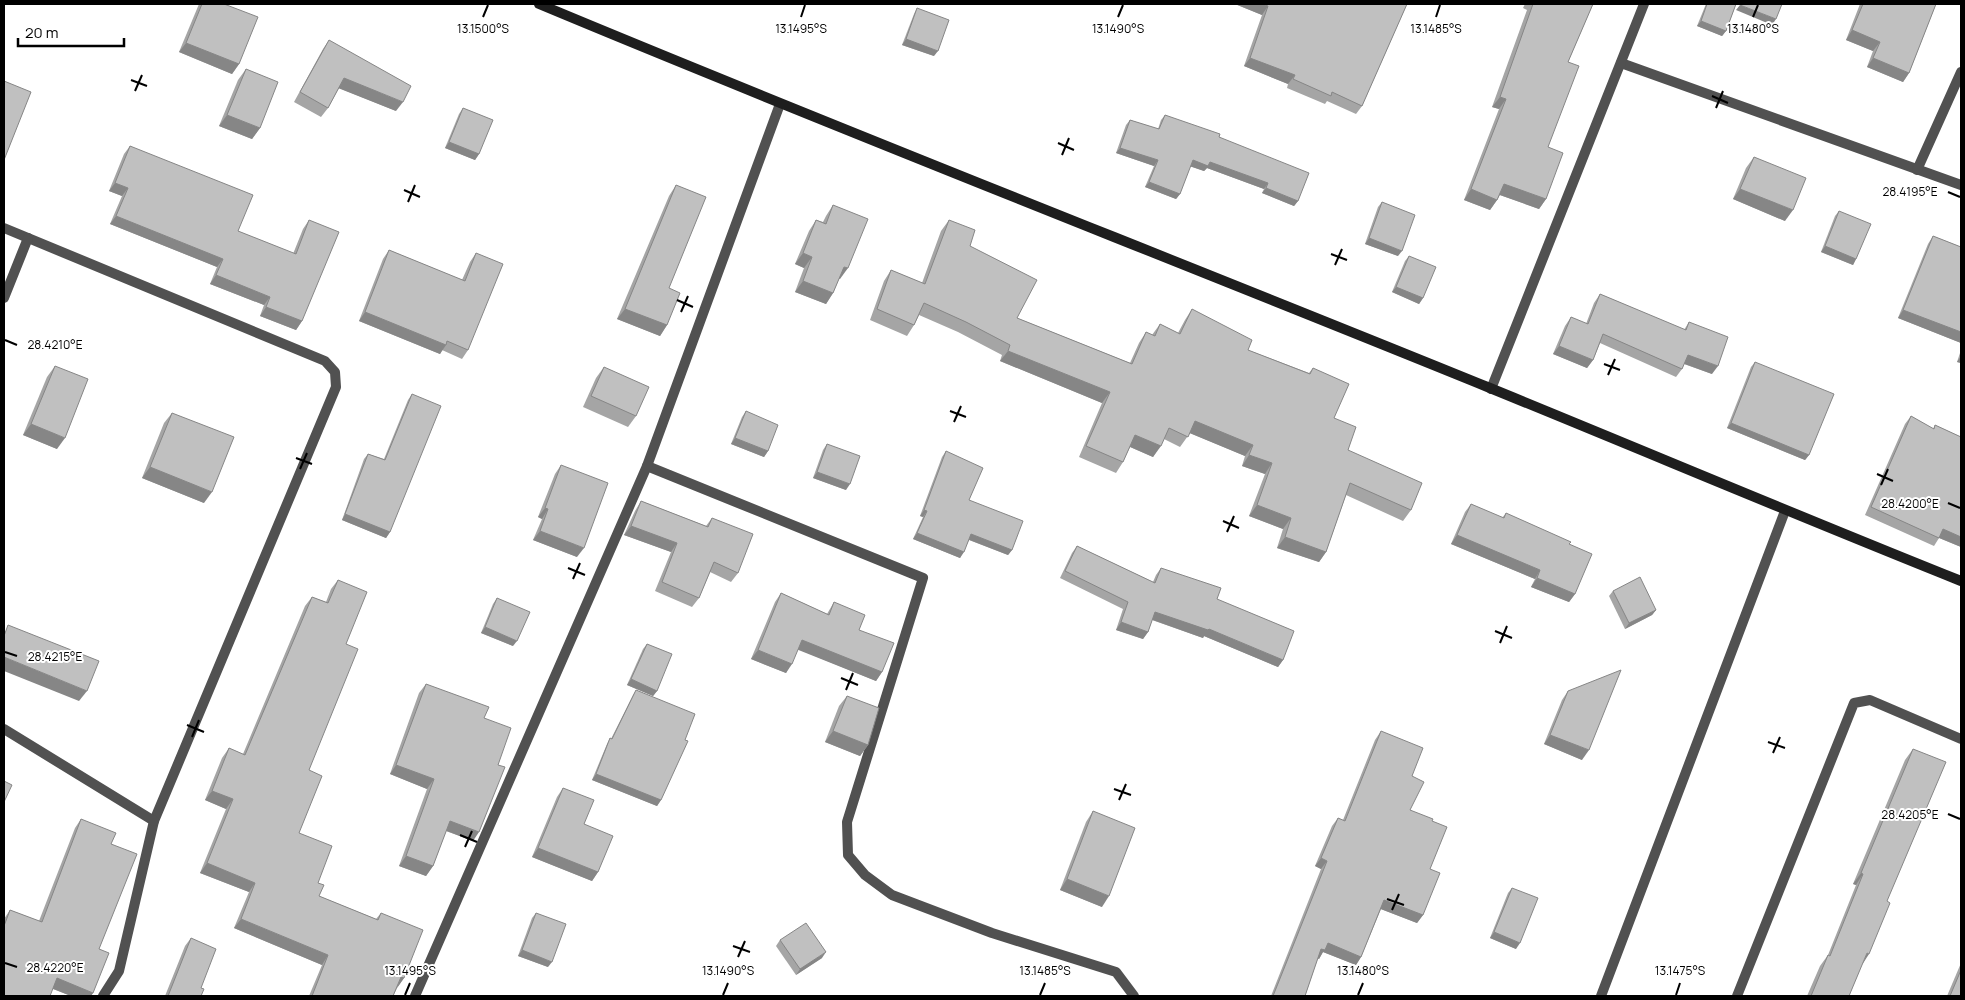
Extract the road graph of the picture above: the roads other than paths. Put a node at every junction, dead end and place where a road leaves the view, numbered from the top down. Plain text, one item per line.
1 (539, 4) edge
2 (1644, 4) edge
3 (1621, 63) junction
4 (1961, 72) edge
5 (780, 104) junction
6 (1917, 170) junction
7 (1961, 185) edge
8 (4, 228) edge
9 (28, 238) junction
10 (4, 298) edge
11 (1491, 388) junction
12 (647, 466) junction
13 (1785, 511) junction
14 (1961, 581) edge
15 (4, 730) edge
16 (1961, 739) edge
17 (154, 821) junction
18 (103, 996) edge
19 (415, 996) edge
20 (1134, 996) edge
21 (1601, 996) edge
22 (1737, 996) edge

1 - 5 main road
2 - 3 street
3 - 6 street
3 - 11 street
4 - 6 street
5 - 11 main road
5 - 12 street
6 - 7 street
8 - 9 street
9 - 10 street
9 - 17 street
11 - 13 main road
12 - 19 street
12 - 20 street
13 - 14 main road
13 - 21 street
15 - 17 street
16 - 22 street
17 - 18 street

